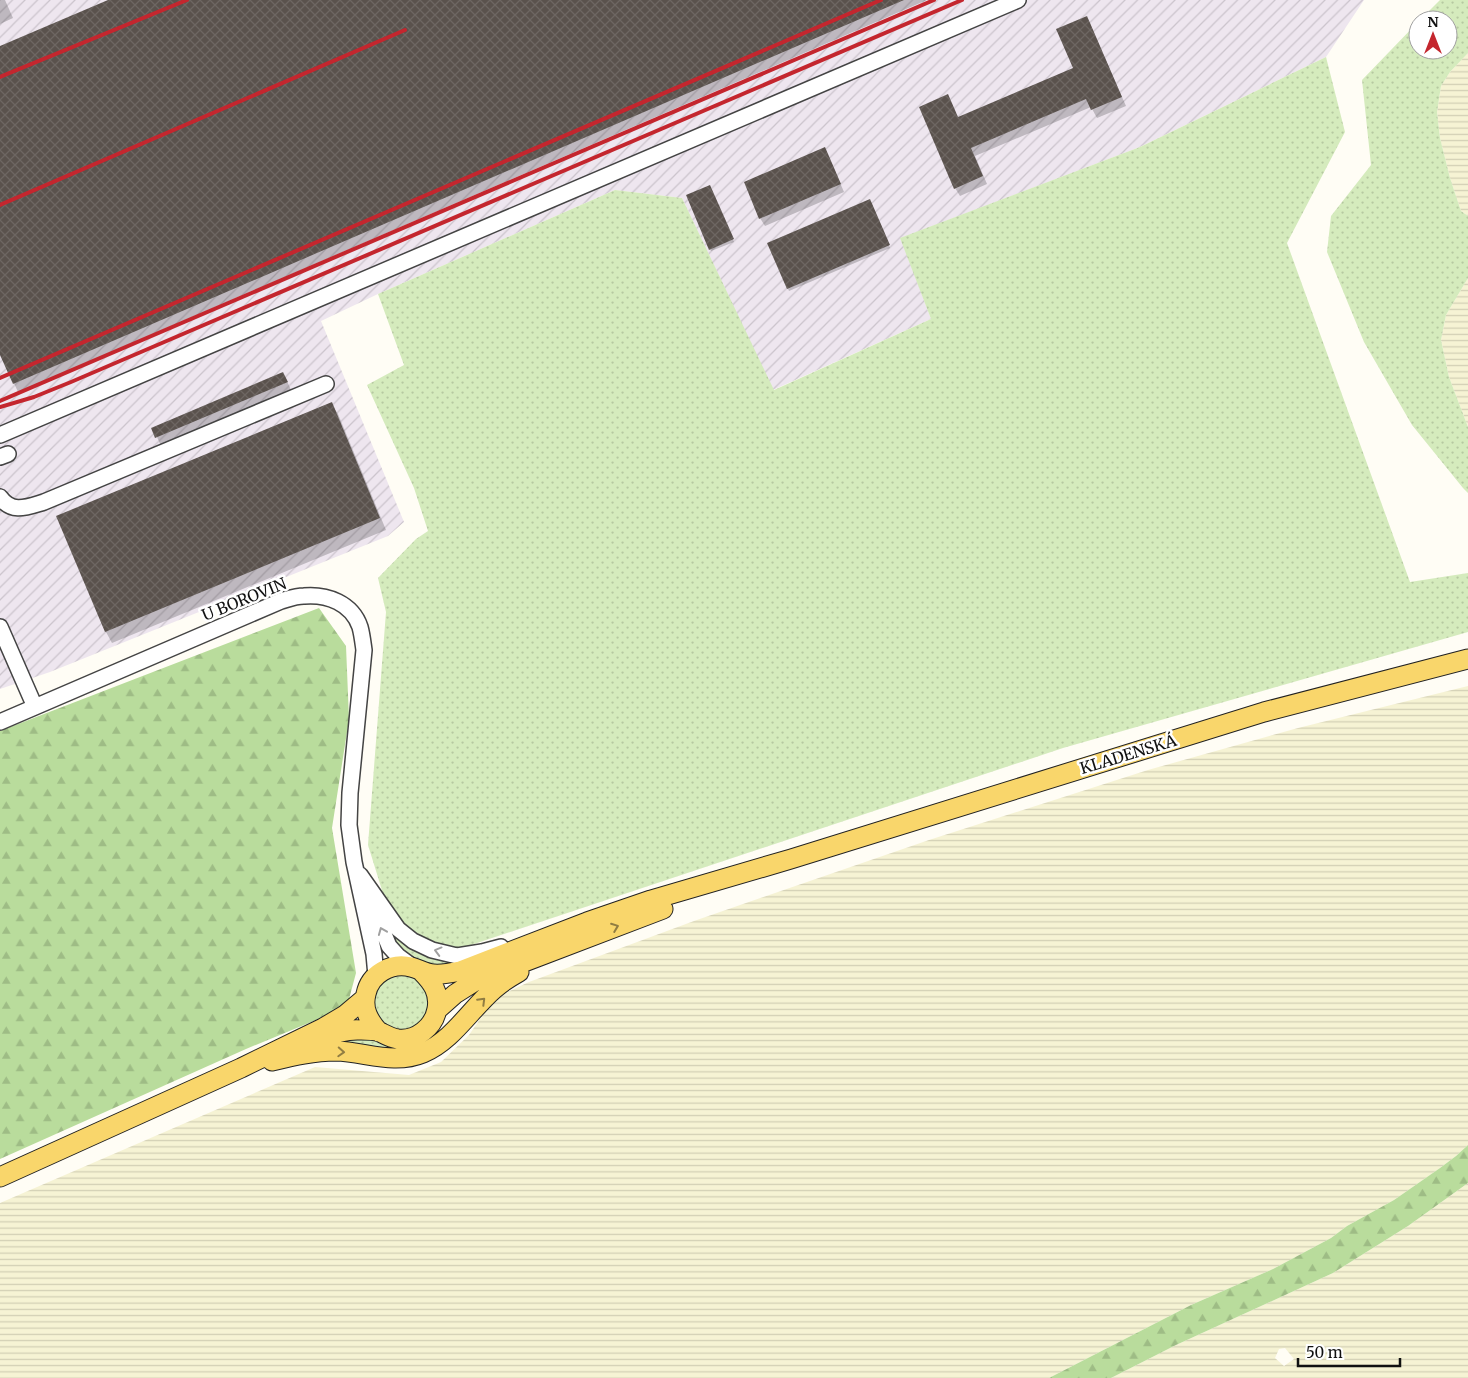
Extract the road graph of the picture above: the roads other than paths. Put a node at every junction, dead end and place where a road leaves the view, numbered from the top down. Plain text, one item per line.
1 (1018, 0) edge
2 (326, 384) dead end
3 (0, 435) edge
4 (0, 497) edge
5 (0, 627) edge
6 (5, 651) edge
7 (1468, 659) edge
8 (35, 707) junction
9 (0, 722) edge
10 (791, 859) junction
11 (356, 868) junction
12 (586, 922) junction
13 (570, 944) junction
14 (417, 969) junction
15 (376, 976) junction
16 (364, 999) junction
17 (437, 1010) junction
18 (379, 1032) junction
19 (241, 1068) junction
20 (0, 1177) edge

1 - 3 street
2 - 4 street
5 - 6 street
6 - 8 street
7 - 10 main road, KLADENSKÁ
8 - 9 street, U BOROVIN
8 - 11 street, U BOROVIN
10 - 12 main road
13 -> 10 main road
12 -> 11 street
14 -> 11 street
11 - 15 street
12 - 14 main road
13 - 17 main road
19 -> 13 main road
14 - 15 main road
14 - 17 main road
15 - 16 main road
16 - 18 main road
16 - 19 main road
17 - 18 main road
18 - 19 main road
19 - 20 main road

